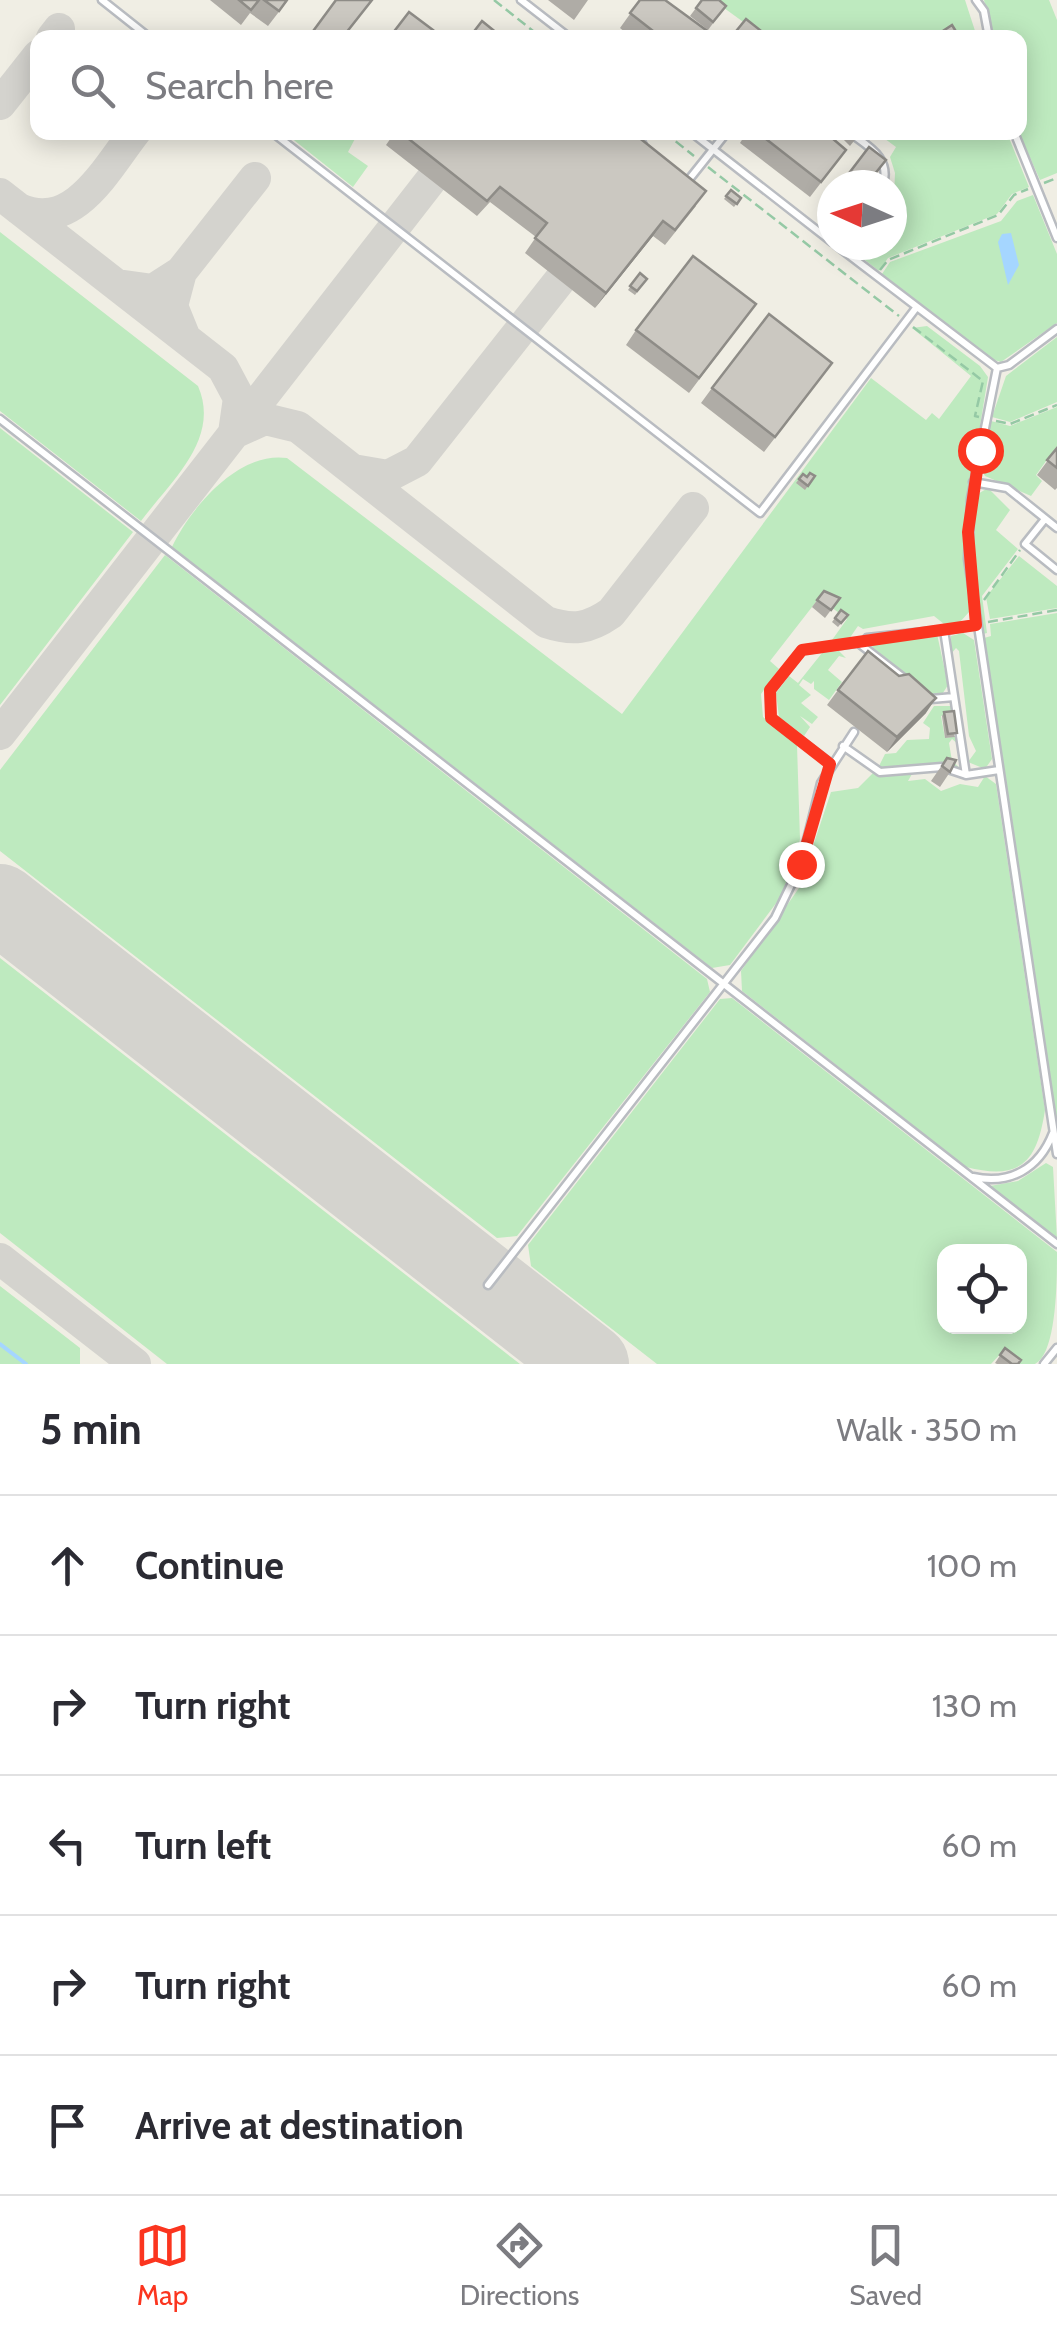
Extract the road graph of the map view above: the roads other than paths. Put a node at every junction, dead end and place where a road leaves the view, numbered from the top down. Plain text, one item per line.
1 (102, 0) edge
2 (522, 0) edge
3 (976, 0) edge
4 (140, 30) edge
5 (560, 30) edge
6 (986, 30) edge
7 (282, 140) edge
8 (640, 140) edge
9 (702, 140) edge
10 (721, 140) edge
11 (860, 140) edge
12 (1017, 140) edge
13 (714, 150) junction
14 (650, 152) edge
15 (886, 170) edge
16 (675, 172) edge
17 (817, 230) edge
18 (1057, 238) edge
19 (855, 260) edge
20 (916, 308) junction
21 (1057, 329) edge
22 (997, 368) junction
23 (0, 419) edge
24 (974, 482) junction
25 (1045, 518) junction
26 (1057, 528) edge
27 (1057, 570) edge
28 (976, 625) junction
29 (944, 630) junction
30 (864, 642) junction
31 (954, 697) junction
32 (854, 732) dead end
33 (843, 746) junction
34 (830, 764) junction
35 (999, 770) junction
36 (966, 776) junction
37 (724, 984) junction
38 (1054, 1132) junction
39 (1057, 1154) edge
40 (969, 1176) junction
41 (1057, 1244) edge
42 (488, 1285) dead end
43 (1057, 1348) edge
44 (1044, 1364) edge

1 - 4 lane
2 - 5 lane
3 - 6 lane
7 - 20 lane
8 - 14 lane
9 - 13 lane
10 - 13 lane
11 - 15 lane
12 - 18 lane
13 - 16 lane
13 - 17 lane
19 - 20 lane
20 - 22 lane
21 - 22 lane
22 - 24 lane
23 - 37 lane
24 - 25 lane
24 - 28 lane
25 - 26 lane
25 - 27 lane
28 - 29 lane
28 - 35 lane
29 - 30 lane
29 - 31 lane
30 - 31 lane
30 - 34 lane
31 - 36 lane
32 - 33 lane
33 - 34 lane
33 - 36 lane
34 - 37 lane
35 - 36 lane
35 - 38 lane
37 - 40 lane
37 - 42 lane
38 - 39 lane
38 - 40 lane
40 - 41 lane
43 - 44 lane

